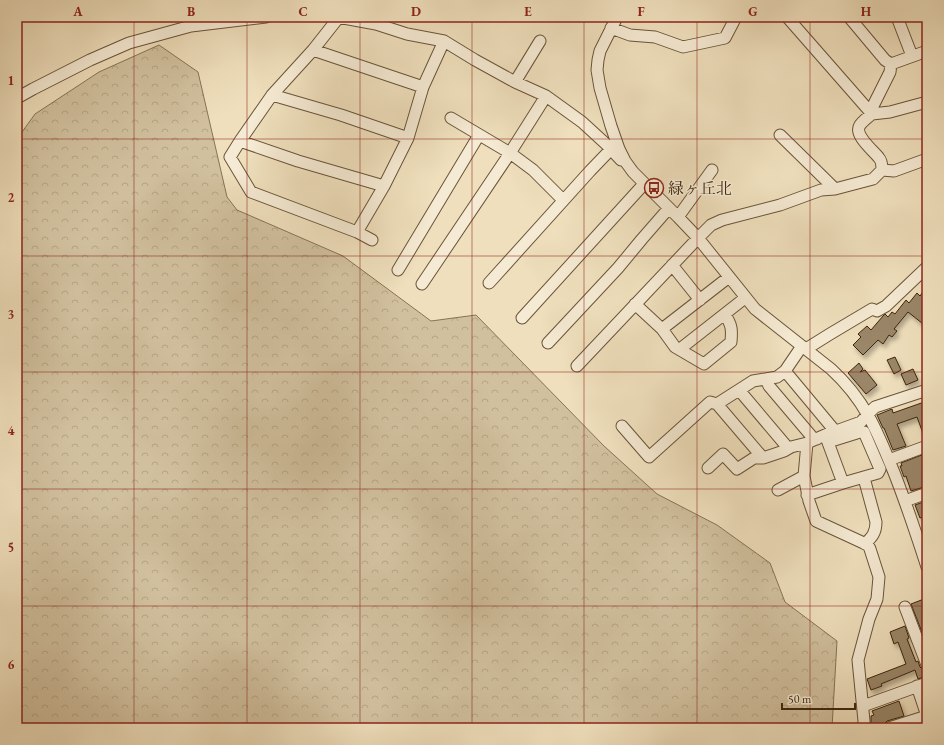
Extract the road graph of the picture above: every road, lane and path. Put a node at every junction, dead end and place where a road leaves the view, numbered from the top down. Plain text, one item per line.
1 (266, 17) edge
2 (339, 17) edge
3 (617, 17) edge
4 (736, 17) edge
5 (787, 17) edge
6 (848, 17) edge
7 (897, 17) edge
8 (611, 28) junction
9 (444, 41) junction
10 (540, 41) dead end
11 (313, 50) junction
12 (927, 51) edge
13 (912, 56) junction
14 (891, 64) junction
15 (515, 82) junction
16 (423, 87) junction
17 (272, 95) junction
18 (546, 96) junction
19 (17, 98) edge
20 (927, 102) edge
21 (872, 114) junction
22 (451, 118) dead end
23 (479, 135) junction
24 (780, 135) dead end
25 (408, 138) junction
26 (240, 141) junction
27 (614, 146) junction
28 (510, 154) junction
29 (927, 159) edge
30 (712, 170) dead end
31 (882, 170) junction
32 (644, 184) junction
33 (384, 186) junction
34 (835, 189) junction
35 (564, 200) junction
36 (669, 208) junction
37 (678, 217) junction
38 (357, 232) junction
39 (698, 238) junction
40 (372, 240) dead end
41 (672, 265) junction
42 (927, 267) edge
43 (398, 270) dead end
44 (729, 277) junction
45 (488, 283) dead end
46 (422, 284) dead end
47 (745, 298) junction
48 (700, 300) junction
49 (635, 304) junction
50 (725, 315) junction
51 (522, 318) dead end
52 (662, 329) junction
53 (548, 343) dead end
54 (804, 348) junction
55 (680, 349) junction
56 (576, 366) dead end
57 (785, 371) junction
58 (766, 379) junction
59 (740, 390) junction
60 (927, 390) edge
61 (717, 404) junction
62 (868, 414) junction
63 (622, 426) dead end
64 (826, 437) junction
65 (807, 443) junction
66 (927, 446) edge
67 (788, 448) junction
68 (763, 458) junction
69 (889, 460) junction
70 (708, 468) dead end
71 (804, 476) junction
72 (864, 478) junction
73 (843, 483) junction
74 (778, 490) dead end
75 (927, 493) edge
76 (807, 495) junction
77 (905, 501) junction
78 (923, 542) edge
79 (865, 544) junction
80 (927, 567) edge
81 (906, 607) dead end
82 (927, 664) edge
83 (922, 684) edge
84 (863, 706) junction
85 (927, 716) edge
86 (904, 726) edge
87 (864, 728) edge
88 (889, 728) edge

1 - 19 street
2 - 9 street
2 - 11 street
3 - 8 street
4 - 8 street
5 - 21 street
6 - 14 street
7 - 13 street
8 - 27 street
9 - 15 street
9 - 16 street
10 - 15 street
11 - 16 street
11 - 17 street
12 - 13 street
13 - 14 street
14 - 21 street
15 - 18 street
16 - 25 street
17 - 25 street
17 - 26 street
18 - 27 street
18 - 28 street
20 - 21 street
21 - 31 street
22 - 23 street
23 - 28 street
23 - 43 street
24 - 34 street
25 - 33 street
26 - 33 street
26 - 38 street
27 - 32 street
27 - 35 street
28 - 35 street
28 - 46 street
29 - 31 street
30 - 37 street
31 - 34 street
32 - 36 street
32 - 51 street
33 - 38 street
34 - 39 street
35 - 45 street
36 - 37 street
36 - 53 street
37 - 39 street
38 - 40 street
39 - 41 street
39 - 44 street
41 - 48 street
41 - 49 street
42 - 54 street
44 - 47 street
44 - 48 street
47 - 50 street
47 - 54 street
48 - 52 street
49 - 52 street
49 - 56 street
50 - 55 street
50 - 55 street
52 - 55 street
54 - 57 street
54 - 62 street
57 - 58 street
57 - 64 street
58 - 59 street
58 - 64 street
59 - 61 street
59 - 67 street
60 - 62 street
61 - 63 street
61 - 68 street
62 - 64 street
62 - 69 street
64 - 65 street
64 - 72 street
64 - 73 street
65 - 67 street
65 - 71 street
66 - 69 street
67 - 68 street
68 - 70 street
69 - 77 street
71 - 74 street
71 - 76 street
72 - 73 street
72 - 79 street
73 - 76 street
75 - 77 street
76 - 79 street
77 - 78 street
78 - 80 street
79 - 84 street
81 - 82 street
83 - 84 street
83 - 85 street
84 - 87 street
85 - 86 street
86 - 88 street

